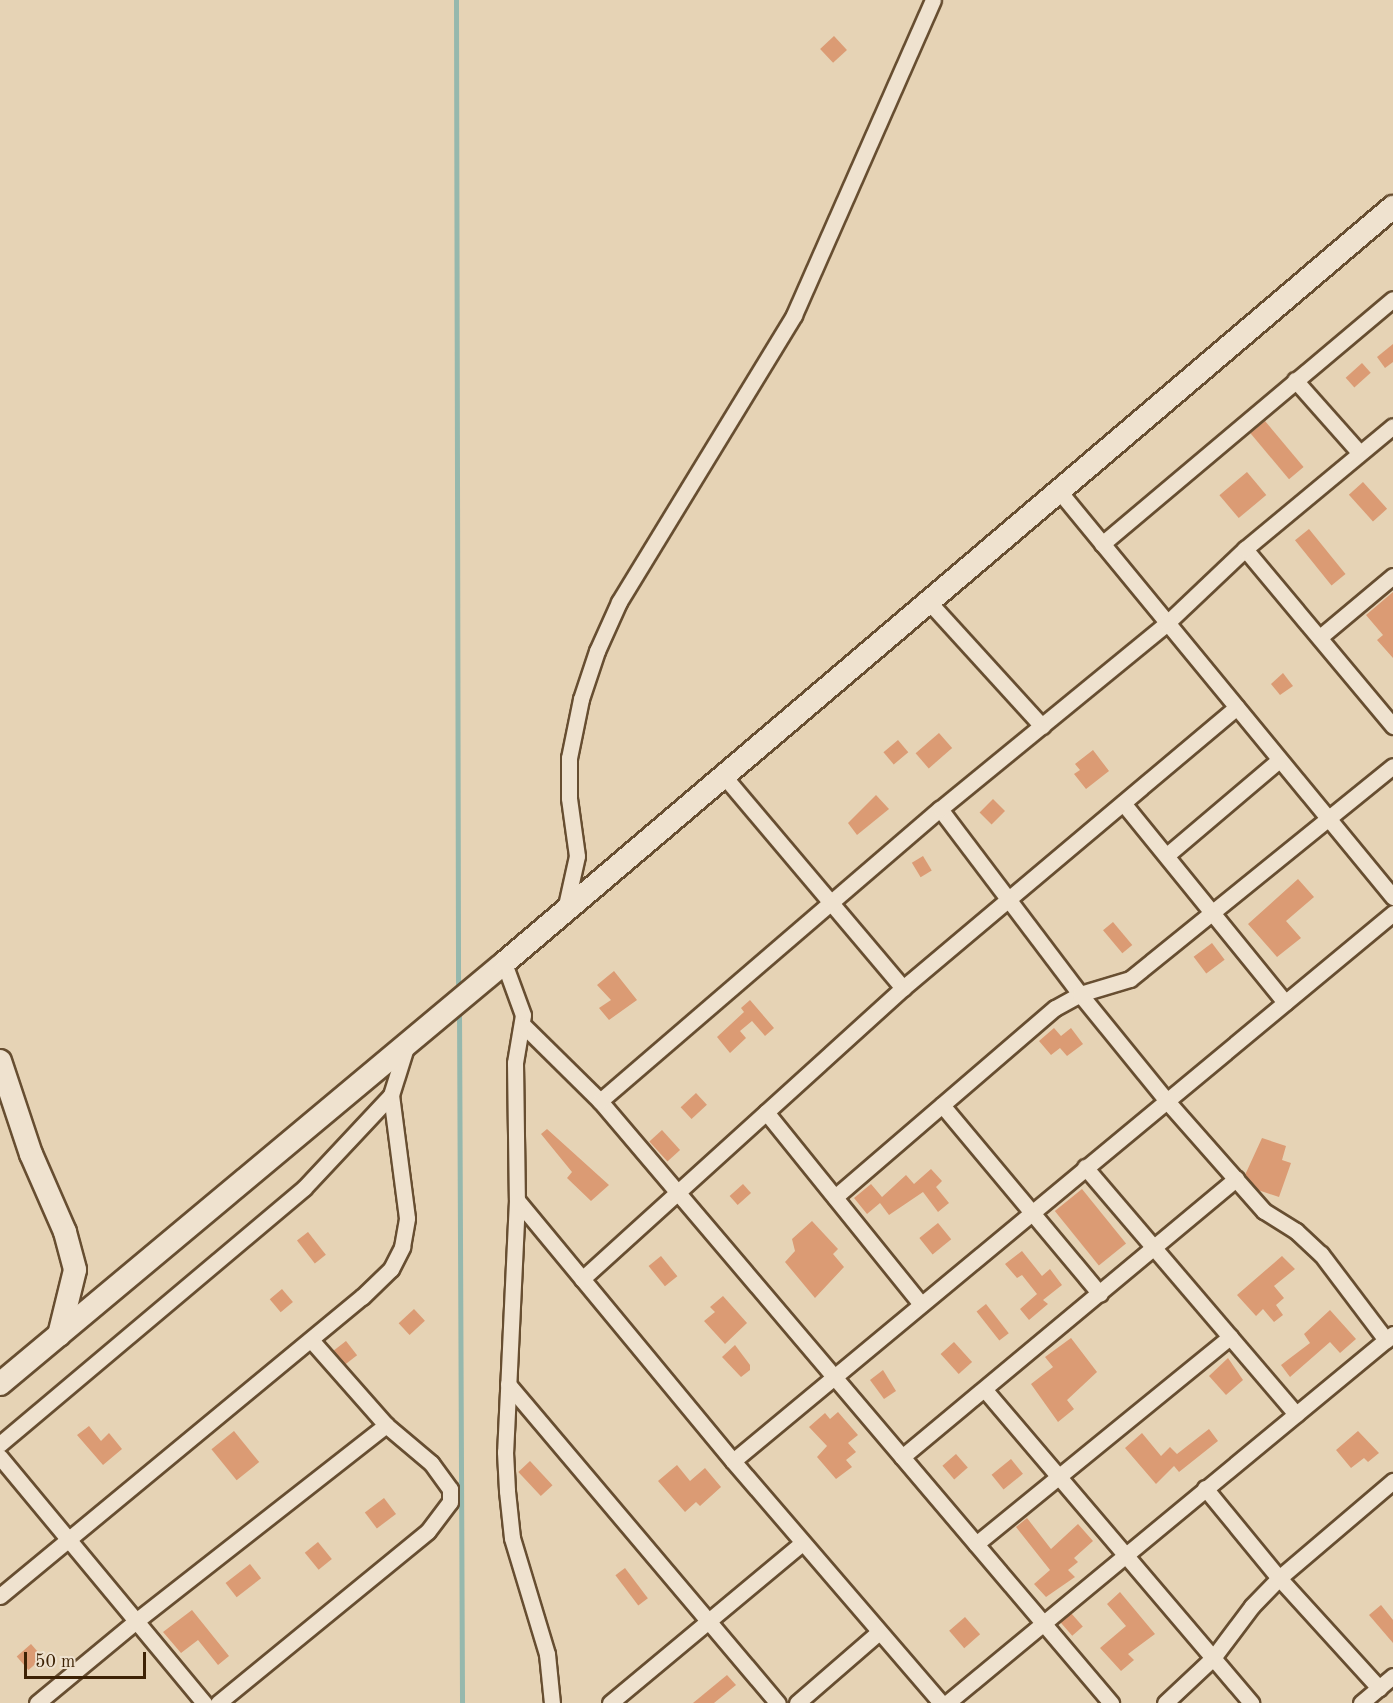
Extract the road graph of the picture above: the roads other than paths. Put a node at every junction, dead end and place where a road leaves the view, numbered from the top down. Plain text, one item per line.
1 (933, 0) edge
2 (1393, 207) edge
3 (1393, 299) edge
4 (1295, 380) junction
5 (1393, 426) edge
6 (1359, 452) junction
7 (1059, 491) junction
8 (1102, 544) junction
9 (1245, 549) junction
10 (1393, 576) edge
11 (929, 602) junction
12 (1167, 623) junction
13 (1320, 637) junction
14 (1237, 707) junction
15 (1042, 726) junction
16 (1393, 726) edge
17 (1278, 761) junction
18 (1393, 766) edge
19 (723, 775) junction
20 (1124, 803) junction
21 (940, 809) junction
22 (1328, 818) junction
23 (1167, 855) junction
24 (1393, 897) edge
25 (1008, 901) junction
26 (831, 903) junction
27 (565, 910) junction
28 (1393, 913) edge
29 (1214, 914) junction
30 (504, 963) junction
31 (903, 988) junction
32 (1080, 994) junction
33 (1285, 1002) junction
34 (523, 1025) junction
35 (407, 1044) junction
36 (0, 1061) edge
37 (391, 1095) junction
38 (1166, 1100) junction
39 (600, 1101) junction
40 (942, 1105) junction
41 (766, 1112) junction
42 (1085, 1167) junction
43 (1236, 1179) junction
44 (677, 1191) junction
45 (836, 1197) junction
46 (517, 1200) junction
47 (1032, 1211) junction
48 (1154, 1248) junction
49 (582, 1279) junction
50 (1100, 1294) junction
51 (921, 1304) junction
52 (58, 1335) junction
53 (1230, 1337) junction
54 (1390, 1337) edge
55 (311, 1340) junction
56 (834, 1377) junction
57 (0, 1384) edge
58 (508, 1384) junction
59 (985, 1390) junction
60 (1296, 1414) junction
61 (386, 1425) junction
62 (0, 1444) edge
63 (0, 1457) edge
64 (902, 1457) junction
65 (733, 1461) junction
66 (1060, 1478) junction
67 (1393, 1481) edge
68 (1206, 1488) junction
69 (70, 1541) junction
70 (802, 1542) junction
71 (976, 1544) junction
72 (1125, 1554) junction
73 (1279, 1578) junction
74 (0, 1596) edge
75 (136, 1621) junction
76 (710, 1622) junction
77 (1042, 1622) junction
78 (879, 1632) junction
79 (1213, 1658) junction
80 (1393, 1676) edge
81 (1379, 1688) junction
82 (619, 1700) edge
83 (37, 1703) edge
84 (204, 1703) edge
85 (218, 1703) edge
86 (552, 1703) edge
87 (778, 1703) edge
88 (797, 1703) edge
89 (941, 1703) edge
90 (947, 1703) edge
91 (1111, 1703) edge
92 (1164, 1703) edge
93 (1251, 1703) edge
94 (1361, 1703) edge

1 - 27 street
2 - 7 main road
3 - 4 street
4 - 6 street
4 - 8 street
5 - 6 street
6 - 9 street
7 - 8 street
7 - 11 main road
8 - 12 street
9 - 12 street
9 - 13 street
10 - 13 street
11 - 15 street
11 - 19 main road
12 - 14 street
12 - 15 street
13 - 16 street
14 - 17 street
14 - 20 street
15 - 21 street
17 - 22 street
17 - 23 street
18 - 22 street
19 - 26 street
19 - 27 main road
20 - 23 street
20 - 25 street
21 - 25 street
21 - 26 street
22 - 24 street
22 - 29 street
23 - 29 street
25 - 31 street
25 - 32 street
26 - 31 street
26 - 39 street
27 - 30 main road
28 - 33 street
29 - 32 street
29 - 33 street
30 - 34 street
30 - 35 main road
31 - 41 street
32 - 38 street
32 - 40 street
33 - 38 street
34 - 39 street
34 - 46 street
35 - 37 street
35 - 52 main road
36 - 52 main road
37 - 55 street
37 - 62 street
38 - 42 street
38 - 43 street
39 - 44 street
40 - 45 street
40 - 47 street
41 - 44 street
41 - 45 street
42 - 47 street
42 - 48 street
43 - 48 street
43 - 54 street
44 - 49 street
44 - 56 street
45 - 51 street
46 - 49 street
46 - 58 street
47 - 50 street
47 - 51 street
48 - 50 street
48 - 53 street
49 - 65 street
50 - 59 street
51 - 56 street
52 - 57 main road
53 - 60 street
53 - 66 street
54 - 60 street
55 - 61 street
55 - 69 street
56 - 64 street
56 - 65 street
58 - 76 street
58 - 86 street
59 - 64 street
59 - 66 street
60 - 68 street
61 - 75 street
61 - 85 street
63 - 69 street
64 - 71 street
65 - 70 street
66 - 71 street
66 - 72 street
67 - 73 street
68 - 72 street
68 - 73 street
69 - 74 street
69 - 75 street
70 - 76 street
70 - 78 street
71 - 77 street
72 - 77 street
72 - 79 street
73 - 79 street
73 - 81 street
75 - 83 street
75 - 84 street
76 - 82 street
76 - 87 street
77 - 90 street
77 - 91 street
78 - 88 street
78 - 89 street
79 - 92 street
79 - 93 street
80 - 81 street
81 - 94 street

